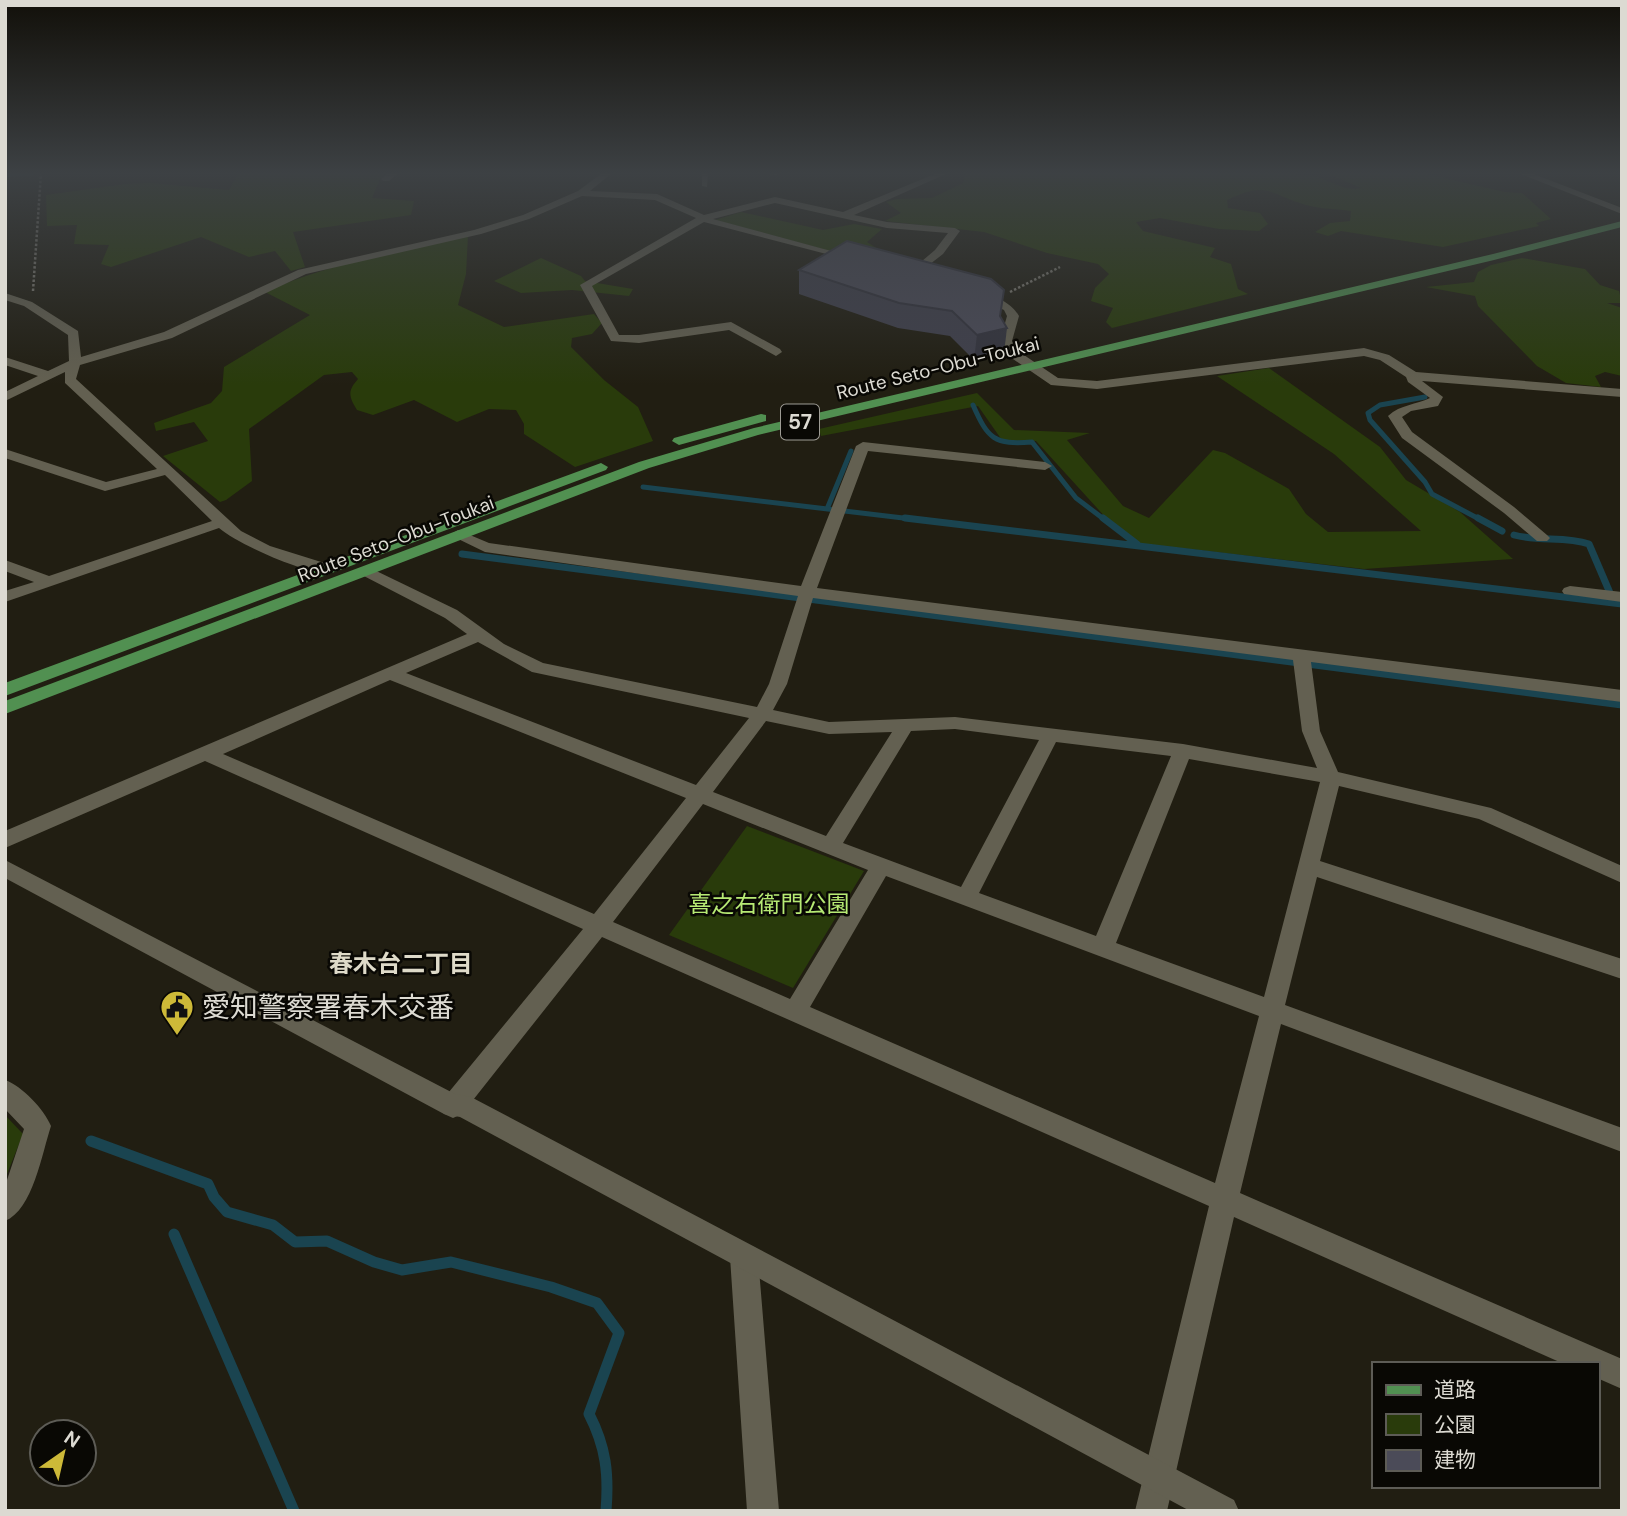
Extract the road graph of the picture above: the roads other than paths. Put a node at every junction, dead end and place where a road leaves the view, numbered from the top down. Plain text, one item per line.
1 (426, 244) edge
2 (658, 244) edge
3 (796, 244) edge
4 (945, 244) edge
5 (1498, 244) edge
6 (1545, 244) edge
7 (858, 261) edge
8 (899, 272) edge
9 (971, 292) edge
10 (5, 296) edge
11 (776, 352) dead end
12 (5, 361) edge
13 (1023, 361) junction
14 (75, 363) junction
15 (51, 376) junction
16 (1413, 376) junction
17 (1622, 393) edge
18 (5, 397) edge
19 (5, 453) edge
20 (1045, 466) dead end
21 (165, 471) junction
22 (220, 523) junction
23 (458, 535) junction
24 (1542, 538) dead end
25 (5, 565) edge
26 (328, 569) junction
27 (366, 571) junction
28 (49, 582) junction
29 (1570, 591) dead end
30 (807, 592) junction
31 (5, 597) edge
32 (1622, 597) edge
33 (479, 635) junction
34 (1301, 655) junction
35 (391, 674) junction
36 (5, 691) edge
37 (1622, 696) edge
38 (5, 708) edge
39 (762, 714) junction
40 (907, 723) junction
41 (1050, 736) junction
42 (1183, 751) junction
43 (206, 754) junction
44 (1331, 777) junction
45 (700, 793) junction
46 (5, 841) edge
47 (831, 845) junction
48 (881, 866) junction
49 (1310, 866) junction
50 (5, 868) edge
51 (1622, 875) edge
52 (965, 897) junction
53 (597, 927) junction
54 (1103, 947) junction
55 (1622, 969) edge
56 (1273, 1010) junction
57 (794, 1013) junction
58 (5, 1091) edge
59 (453, 1106) junction
60 (1622, 1140) edge
61 (1225, 1198) junction
62 (5, 1208) edge
63 (744, 1257) junction
64 (1595, 1362) edge
65 (1599, 1364) edge
66 (1622, 1374) edge
67 (1159, 1477) junction
68 (763, 1511) edge
69 (1151, 1511) edge
70 (1223, 1511) edge

1 - 14 street
2 - 11 street
3 - 7 street
4 - 8 street
5 - 13 main road, Route Seto-Obu-Toukai / 57
6 - 13 main road, Route Seto-Obu-Toukai / 57
9 - 13 street
10 - 14 street
12 - 15 street
13 - 16 street
13 - 23 main road, Route Seto-Obu-Toukai / 57
13 - 26 main road, Route Seto-Obu-Toukai / 57
14 - 15 street
14 - 21 street
15 - 18 street
16 - 17 street
16 - 24 street
19 - 21 street
20 - 30 street
21 - 22 street
22 - 26 street
22 - 28 street
23 - 27 main road, Route Seto-Obu-Toukai / 57
23 - 30 street
25 - 28 street
26 - 36 main road, Route Seto-Obu-Toukai / 57
27 - 33 street
27 - 38 main road, Route Seto-Obu-Toukai / 57
28 - 31 street
29 - 32 street
30 - 34 street
30 - 39 street
33 - 35 street
33 - 39 street
34 - 37 street
34 - 44 street
35 - 43 street
35 - 45 street
39 - 40 street
39 - 45 street
40 - 41 street
40 - 47 street
41 - 42 street
41 - 52 street
42 - 44 street
42 - 54 street
43 - 46 street
43 - 53 street
44 - 49 street
44 - 51 street
45 - 47 street
45 - 53 street
47 - 48 street
48 - 52 street
48 - 57 street
49 - 55 street
49 - 56 street
50 - 59 street
52 - 54 street
53 - 57 street
53 - 59 street
54 - 56 street
56 - 60 street
56 - 61 street
57 - 61 street
58 - 62 street
59 - 63 street
61 - 64 street
61 - 67 street
63 - 67 street
63 - 68 street
65 - 66 street
67 - 69 street
67 - 70 street

